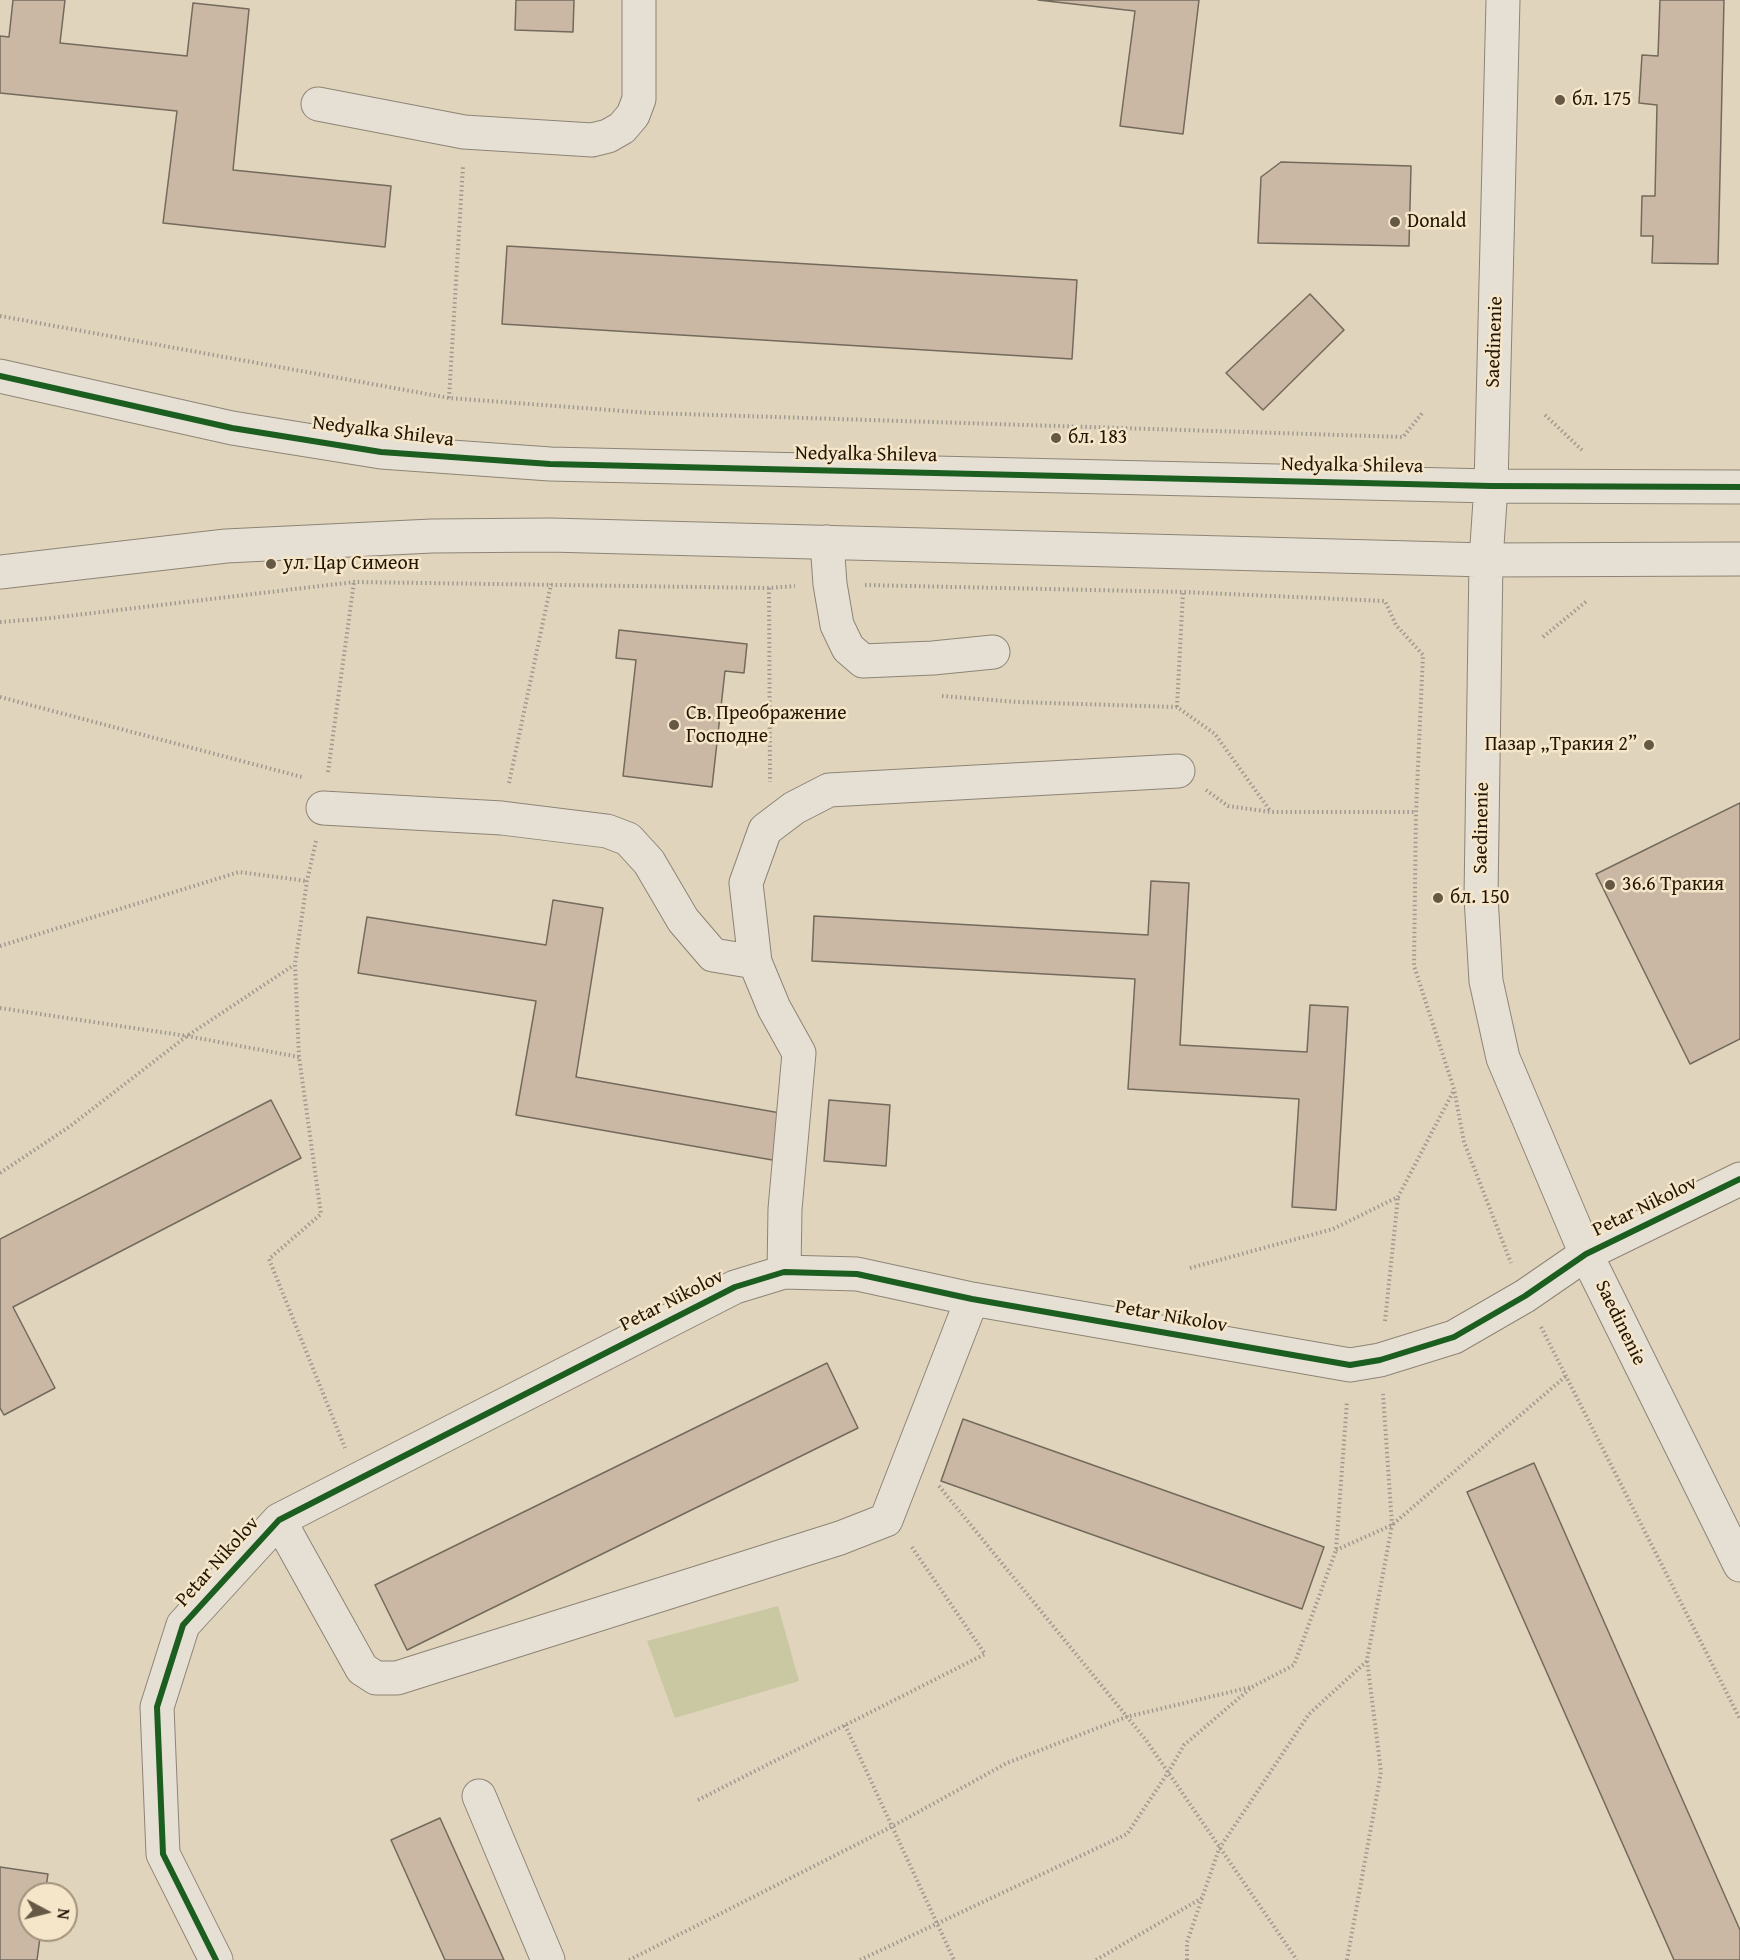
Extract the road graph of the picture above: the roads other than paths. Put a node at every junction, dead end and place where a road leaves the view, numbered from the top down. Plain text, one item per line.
1 (639, 0) edge
2 (1503, 0) edge
3 (318, 104) dead end
4 (0, 376) edge
5 (1491, 486) junction
6 (1740, 487) edge
7 (827, 542) junction
8 (1740, 559) edge
9 (1486, 560) junction
10 (0, 572) edge
11 (993, 652) dead end
12 (1178, 771) road end
13 (325, 796) road end
14 (755, 962) junction
15 (1740, 1179) edge
16 (1586, 1254) junction
17 (784, 1272) junction
18 (972, 1299) junction
19 (279, 1520) junction
20 (1740, 1565) edge
21 (479, 1796) dead end
22 (216, 1960) edge
23 (548, 1960) edge

1 - 3 street
2 - 5 street, Saedinenie
4 - 5 street, Nedyalka Shileva
5 - 6 street, Nedyalka Shileva
5 - 9 street, Saedinenie
7 - 9 street
7 - 10 street
7 - 11 street
8 - 9 street
9 - 16 street, Saedinenie
12 - 14 street
13 - 14 street
14 - 17 street
15 - 16 street, Petar Nikolov
16 - 18 street, Petar Nikolov
16 - 20 street, Saedinenie
17 - 18 street, Petar Nikolov
17 - 19 street, Petar Nikolov
18 - 19 street
19 - 22 street, Petar Nikolov
21 - 23 street

